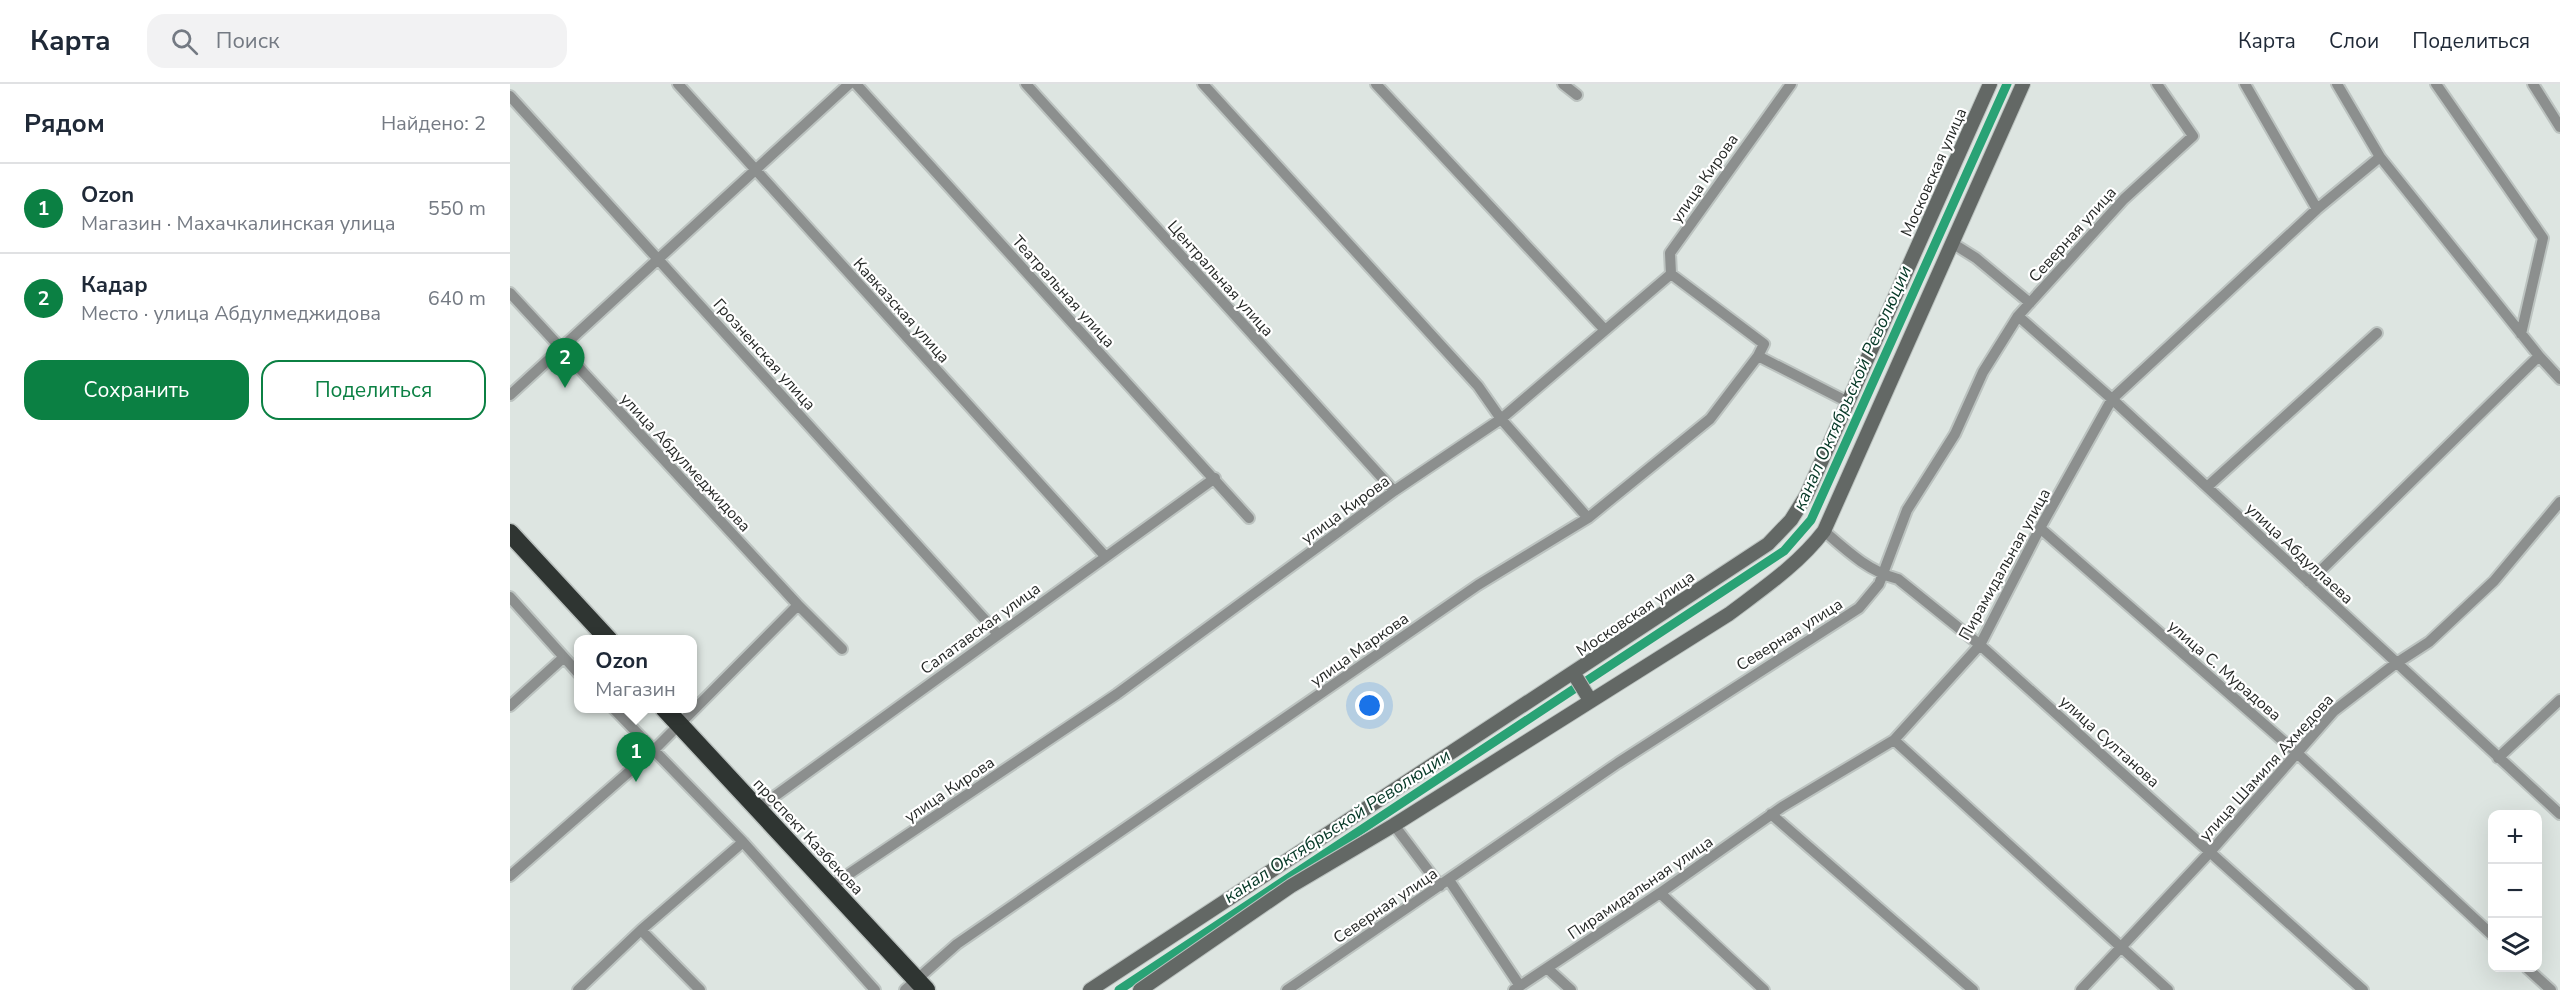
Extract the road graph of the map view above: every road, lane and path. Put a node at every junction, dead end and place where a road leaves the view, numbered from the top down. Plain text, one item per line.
1 (678, 84) edge
2 (849, 84) edge
3 (856, 84) edge
4 (1026, 84) edge
5 (1203, 84) edge
6 (1376, 84) edge
7 (1563, 84) edge
8 (1791, 84) edge
9 (1990, 84) edge
10 (2023, 84) edge
11 (2157, 84) edge
12 (2245, 84) edge
13 (2337, 84) edge
14 (2436, 84) edge
15 (2533, 84) edge
16 (1577, 95) dead end
17 (510, 96) edge
18 (2560, 126) edge
19 (2380, 157) junction
20 (755, 170) junction
21 (2317, 208) junction
22 (1952, 243) junction
23 (659, 258) junction
24 (1671, 273) junction
25 (510, 293) edge
26 (2030, 303) junction
27 (2018, 316) junction
28 (1605, 330) junction
29 (2377, 333) dead end
30 (2521, 334) junction
31 (562, 350) junction
32 (1758, 356) junction
33 (2539, 356) junction
34 (2560, 379) edge
35 (510, 395) edge
36 (2112, 399) junction
37 (1848, 402) junction
38 (1501, 419) junction
39 (1215, 478) junction
40 (2207, 487) junction
41 (1394, 491) junction
42 (2560, 502) edge
43 (1249, 518) dead end
44 (1588, 518) junction
45 (2040, 528) junction
46 (1824, 531) junction
47 (510, 533) edge
48 (510, 544) edge
49 (1105, 556) junction
50 (1882, 575) junction
51 (2309, 582) junction
52 (510, 597) edge
53 (798, 605) junction
54 (997, 633) junction
55 (595, 635) edge
56 (605, 635) edge
57 (1980, 645) junction
58 (842, 649) dead end
59 (563, 658) junction
60 (2395, 664) junction
61 (574, 669) edge
62 (1574, 674) junction
63 (697, 699) edge
64 (1590, 700) junction
65 (2560, 700) edge
66 (510, 706) edge
67 (618, 713) edge
68 (678, 717) edge
69 (1894, 740) junction
70 (654, 750) junction
71 (2298, 754) junction
72 (2498, 758) junction
73 (764, 804) junction
74 (1771, 814) junction
75 (2560, 814) edge
76 (1394, 825) junction
77 (743, 842) junction
78 (2211, 851) junction
79 (510, 876) edge
80 (837, 882) junction
81 (1445, 883) junction
82 (1660, 893) junction
83 (641, 930) junction
84 (2488, 930) edge
85 (2122, 948) junction
86 (1547, 968) junction
87 (2531, 972) edge
88 (917, 984) edge
89 (1517, 988) edge
90 (578, 990) edge
91 (700, 990) edge
92 (875, 990) edge
93 (935, 990) edge
94 (1090, 990) edge
95 (1140, 990) edge
96 (1287, 990) edge
97 (1571, 990) edge
98 (1764, 990) edge
99 (1973, 990) edge
100 (2081, 990) edge
101 (2168, 990) edge
102 (2363, 990) edge
103 (2551, 990) edge

1 - 20 street, Кавказская улица
2 - 20 street
3 - 39 street, Театральная улица
4 - 41 street, Центральная улица
5 - 38 street
6 - 28 street
7 - 16 street
8 - 24 street, улица Кирова
9 - 37 main road, Московская улица
10 - 22 main road
11 - 26 street, Северная улица
12 - 21 street
13 - 19 street
14 - 30 street
15 - 18 street
17 - 23 street, Грозненская улица
19 - 21 street, Пирамидальная улица
19 - 30 street
20 - 23 street
20 - 49 street, Кавказская улица
21 - 36 street, Пирамидальная улица
22 - 26 street
22 - 46 main road
23 - 31 street
23 - 54 street, Грозненская улица
24 - 28 street, улица Кирова
24 - 32 street
25 - 31 street, улица Абдулмеджидова
26 - 27 street, Северная улица
27 - 36 street, улица Абдуллаева
27 - 50 street, Северная улица
28 - 38 street, улица Кирова
29 - 40 street
30 - 33 street
31 - 35 street
31 - 53 street, улица Абдулмеджидова
32 - 37 street
32 - 44 street, улица Маркова
33 - 34 street
33 - 51 street
36 - 40 street, улица Абдуллаева
36 - 45 street, Пирамидальная улица
37 - 62 main road, Московская улица
38 - 41 street, улица Кирова
38 - 44 street
39 - 43 street, Театральная улица
39 - 49 street, Салатавская улица
40 - 51 street, улица Абдуллаева
41 - 80 street, улица Кирова
42 - 60 street, улица Шамиля Ахмедова
44 - 88 street, улица Маркова
45 - 57 street, Пирамидальная улица
45 - 71 street, улица С. Мурадова
46 - 50 street, улица Султанова
46 - 64 main road
47 - 56 highway
48 - 55 highway
49 - 54 street, Салатавская улица
50 - 57 street, улица Султанова
50 - 81 street, Северная улица
51 - 60 street, улица Абдуллаева
52 - 59 street
53 - 58 street, улица Абдулмеджидова
53 - 63 street
54 - 73 street, Салатавская улица
57 - 69 street, Пирамидальная улица
57 - 78 street, улица Султанова
59 - 61 street
59 - 66 street
60 - 71 street, улица Шамиля Ахмедова
60 - 72 street, улица Абдуллаева
62 - 64 main road
62 - 94 main road, Московская улица
64 - 76 main road
65 - 72 street
67 - 70 street
68 - 70 street
68 - 73 highway, проспект Казбекова
68 - 88 highway, проспект Казбекова
69 - 74 street, Пирамидальная улица
69 - 85 street
70 - 77 street
70 - 79 street
71 - 78 street, улица Шамиля Ахмедова
71 - 84 street, улица С. Мурадова
72 - 75 street, улица Абдуллаева
73 - 80 highway, проспект Казбекова
74 - 82 street, Пирамидальная улица
74 - 99 street
76 - 81 street
76 - 95 main road
77 - 83 street
77 - 92 street
78 - 85 street, улица Шамиля Ахмедова
78 - 102 street, улица Султанова
80 - 88 highway, проспект Казбекова
81 - 89 street
81 - 96 street, Северная улица
82 - 86 street, Пирамидальная улица
82 - 98 street
83 - 90 street
83 - 91 street
85 - 100 street, улица Шамиля Ахмедова
85 - 101 street
86 - 89 street, Пирамидальная улица
86 - 97 street
87 - 103 street
88 - 93 highway, проспект Казбекова

